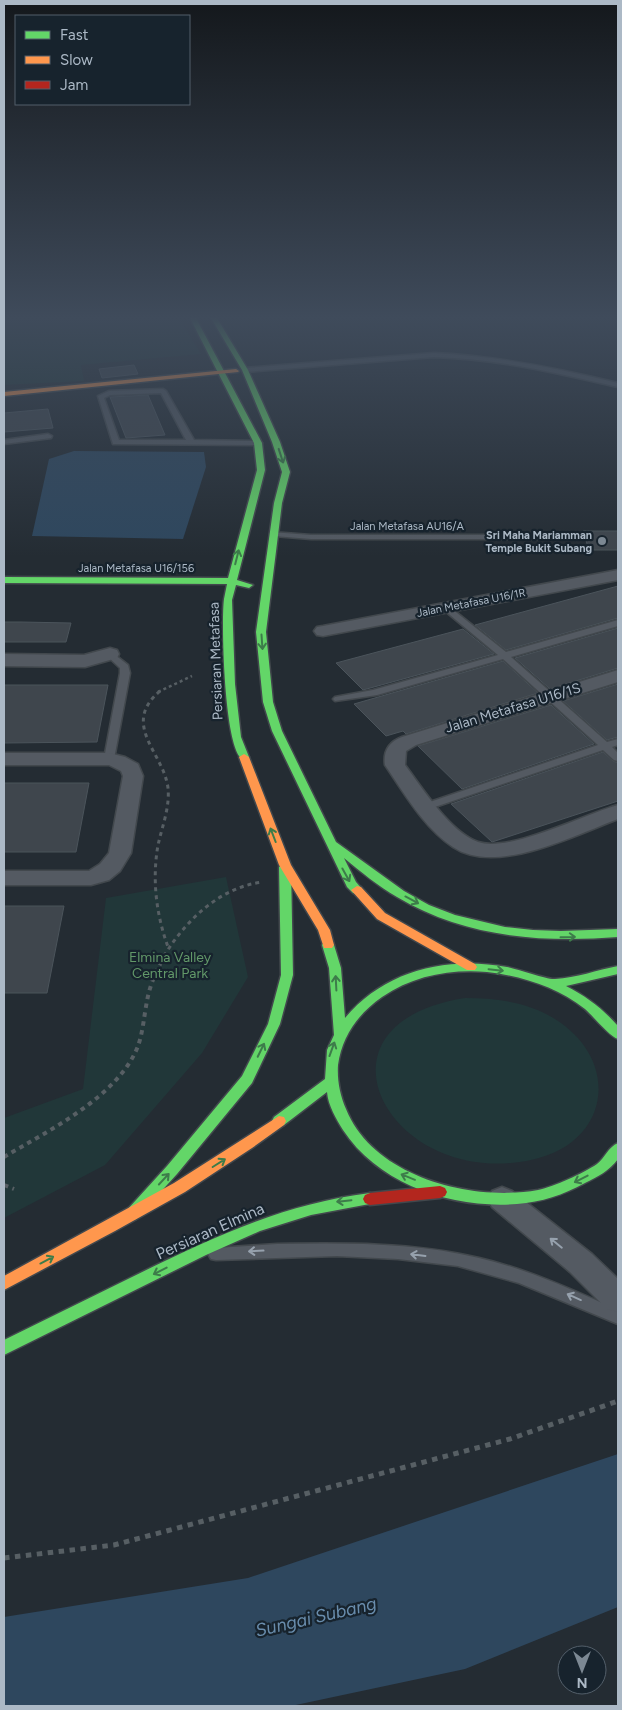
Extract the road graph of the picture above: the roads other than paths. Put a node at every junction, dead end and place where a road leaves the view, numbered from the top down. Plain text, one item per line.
1 (101, 398) edge
2 (167, 398) edge
3 (235, 398) edge
4 (256, 398) edge
5 (48, 436) dead end
6 (4, 442) edge
7 (191, 442) junction
8 (258, 443) junction
9 (274, 534) junction
10 (540, 537) dead end
11 (269, 571) junction
12 (618, 575) edge
13 (4, 580) edge
14 (231, 581) junction
15 (265, 594) junction
16 (447, 608) junction
17 (618, 623) edge
18 (324, 630) dead end
19 (110, 654) joint
20 (504, 655) junction
21 (4, 660) edge
22 (618, 676) edge
23 (549, 697) junction
24 (338, 699) dead end
25 (618, 742) edge
26 (604, 746) junction
27 (618, 758) edge
28 (4, 759) edge
29 (109, 759) junction
30 (425, 807) junction
31 (618, 812) edge
32 (329, 842) junction
33 (285, 865) junction
34 (4, 878) edge
35 (618, 933) edge
36 (471, 967) junction
37 (618, 970) edge
38 (554, 984) junction
39 (339, 1032) junction
40 (618, 1034) edge
41 (329, 1083) junction
42 (618, 1149) edge
43 (444, 1192) junction
44 (502, 1199) junction
45 (131, 1215) junction
46 (190, 1255) junction
47 (4, 1283) edge
48 (618, 1299) edge
49 (618, 1317) edge
50 (4, 1348) edge

1 - 7 lane
2 - 7 lane
3 - 8 main road, Persiaran Metafasa
4 -> 9 main road
5 - 6 lane
7 - 8 lane
14 -> 8 main road, Persiaran Metafasa
9 - 10 lane, Jalan Metafasa AU16/A
9 - 11 main road
11 - 14 main road
11 - 15 main road
12 - 16 street, Jalan Metafasa U16/1R
13 - 14 main road, Jalan Metafasa U16/156
14 - 15 main road, Jalan Metafasa U16/156
33 -> 14 main road, Persiaran Metafasa
15 -> 32 main road
16 - 18 street, Jalan Metafasa U16/1R
16 - 20 lane
17 - 20 lane
19 - 21 street
19 - 29 lane
20 - 23 lane
20 - 24 lane
22 - 23 street, Jalan Metafasa U16/1S
23 - 26 lane
23 - 30 street, Jalan Metafasa U16/1S
25 - 26 lane
26 - 27 lane
26 - 30 lane
28 - 29 street
29 - 34 street
30 - 31 street
32 -> 35 main road
32 -> 36 main road
39 -> 33 main road, Persiaran Metafasa
45 -> 33 main road
36 -> 38 main road
36 - 39 main road
37 - 38 main road
38 - 40 main road
41 -> 39 main road
43 -> 41 main road
45 -> 41 main road
42 -> 44 main road
43 - 44 main road
43 -> 46 main road, Persiaran Elmina
48 -> 44 street
47 -> 45 main road
49 -> 46 lane
46 -> 50 main road, Persiaran Elmina

